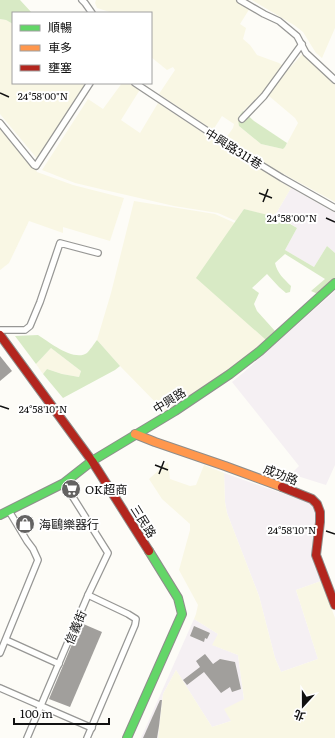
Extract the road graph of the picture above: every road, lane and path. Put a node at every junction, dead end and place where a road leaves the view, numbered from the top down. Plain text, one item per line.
1 (240, 0) edge
2 (84, 1) edge
3 (91, 12) edge
4 (302, 44) junction
5 (335, 80) edge
6 (89, 84) edge
7 (137, 84) edge
8 (242, 119) dead end
9 (0, 123) edge
10 (335, 208) edge
11 (98, 253) dead end
12 (335, 283) edge
13 (0, 330) edge
14 (0, 335) edge
15 (135, 434) junction
16 (92, 461) junction
17 (64, 483) junction
18 (9, 511) junction
19 (0, 515) edge
20 (88, 595) junction
21 (335, 605) edge
22 (6, 640) junction
23 (0, 653) edge
24 (59, 664) junction
25 (0, 688) edge
26 (41, 706) junction
27 (92, 728) junction
28 (27, 738) edge
29 (87, 738) edge
30 (127, 738) edge

1 - 4 street
2 - 3 street
4 - 5 street
4 - 8 street
6 - 9 street
7 - 10 street, 中興路311巷
11 - 13 street
12 - 15 street, 中興路
14 - 16 street, 三民路
15 - 16 street, 中興路
15 - 21 street, 成功路
16 - 17 street, 中興路
16 - 30 street, 三民路
17 - 18 street, 中興路
17 - 20 street, 信義街
18 - 19 street, 中興路
18 - 22 street
20 - 24 street, 信義街
20 - 27 street
22 - 23 street
22 - 24 street
24 - 26 street, 信義街
25 - 26 street
26 - 27 street
26 - 28 street, 信義街
27 - 29 street

